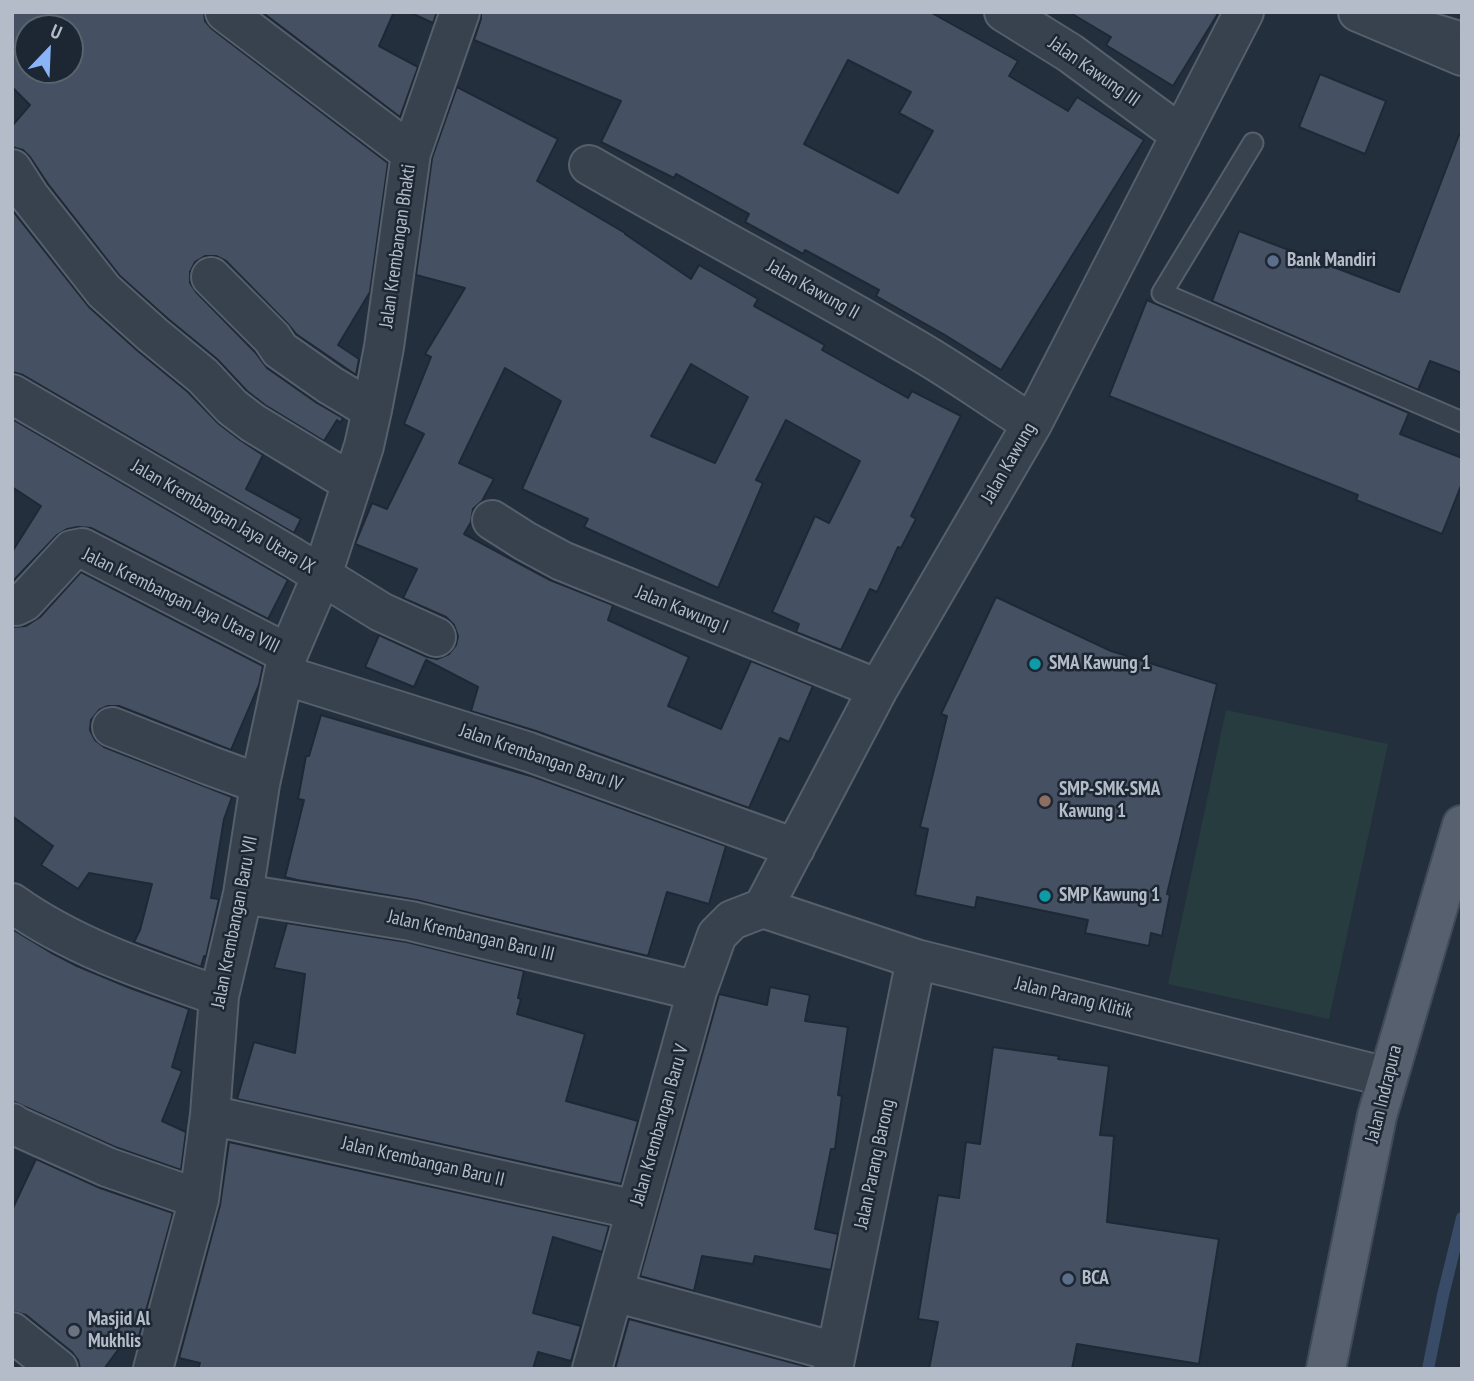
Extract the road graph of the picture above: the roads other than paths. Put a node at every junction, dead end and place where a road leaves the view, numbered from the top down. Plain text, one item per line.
1 (225, 12) edge
2 (460, 12) edge
3 (1004, 12) edge
4 (1244, 12) edge
5 (1358, 12) edge
6 (1401, 12) edge
7 (1462, 32) edge
8 (1462, 56) edge
9 (1181, 135) junction
10 (1254, 142) dead end
11 (411, 153) junction
12 (589, 165) dead end
13 (12, 169) edge
14 (211, 278) dead end
15 (12, 394) edge
16 (372, 410) junction
17 (1462, 422) edge
18 (1032, 424) junction
19 (352, 483) junction
20 (492, 520) dead end
21 (322, 575) junction
22 (12, 605) edge
23 (436, 637) dead end
24 (286, 665) junction
25 (878, 689) junction
26 (112, 727) dead end
27 (260, 783) junction
28 (1462, 825) edge
29 (795, 848) junction
30 (243, 894) junction
31 (12, 903) edge
32 (763, 908) junction
33 (916, 959) junction
34 (697, 991) junction
35 (219, 996) junction
36 (1387, 1077) junction
37 (210, 1115) junction
38 (12, 1123) edge
39 (199, 1199) junction
40 (636, 1210) junction
41 (614, 1292) junction
42 (12, 1332) edge
43 (834, 1360) edge
44 (156, 1368) edge
45 (58, 1369) edge
46 (592, 1369) edge
47 (1326, 1369) edge

1 - 11 street
2 - 11 street, Jalan Krembangan Bhakti
3 - 9 street, Jalan Kawung III
4 - 9 street, Jalan Kawung
5 - 8 street
6 - 7 lane
9 - 18 street, Jalan Kawung
10 - 17 lane
11 - 16 street, Jalan Krembangan Bhakti
12 - 18 street, Jalan Kawung II
13 - 19 street
14 - 16 street
15 - 21 street, Jalan Krembangan Jaya Utara IX
16 - 19 street, Jalan Krembangan Bhakti
18 - 25 street, Jalan Kawung
19 - 21 street, Jalan Krembangan Baru VII
20 - 25 street, Jalan Kawung I
21 - 23 street, Jalan Krembangan Jaya Utara IX
21 - 24 street, Jalan Krembangan Baru VII
22 - 24 street, Jalan Krembangan Jaya Utara VIII
24 - 27 street, Jalan Krembangan Baru VII
24 - 29 street, Jalan Krembangan Baru IV
25 - 29 street, Jalan Kawung
26 - 27 street
27 - 30 street, Jalan Krembangan Baru VII
28 - 36 main road, Jalan Indrapura
29 - 32 street, Jalan Kawung
30 - 34 street, Jalan Krembangan Baru III
30 - 35 street, Jalan Krembangan Baru VII
31 - 35 street
32 - 33 street, Jalan Parang Klitik
32 - 34 street, Jalan Krembangan Baru V
33 - 36 street, Jalan Parang Klitik
33 - 43 street, Jalan Parang Barong
34 - 40 street, Jalan Krembangan Baru V
35 - 37 street, Jalan Krembangan Baru VII
36 - 47 main road, Jalan Indrapura
37 - 39 street, Jalan Krembangan Baru VII
37 - 40 street, Jalan Krembangan Baru II
38 - 39 street
39 - 44 street, Jalan Krembangan Baru VII
40 - 41 street, Jalan Krembangan Baru V
41 - 43 street
41 - 46 street, Jalan Krembangan Baru V
42 - 45 street

